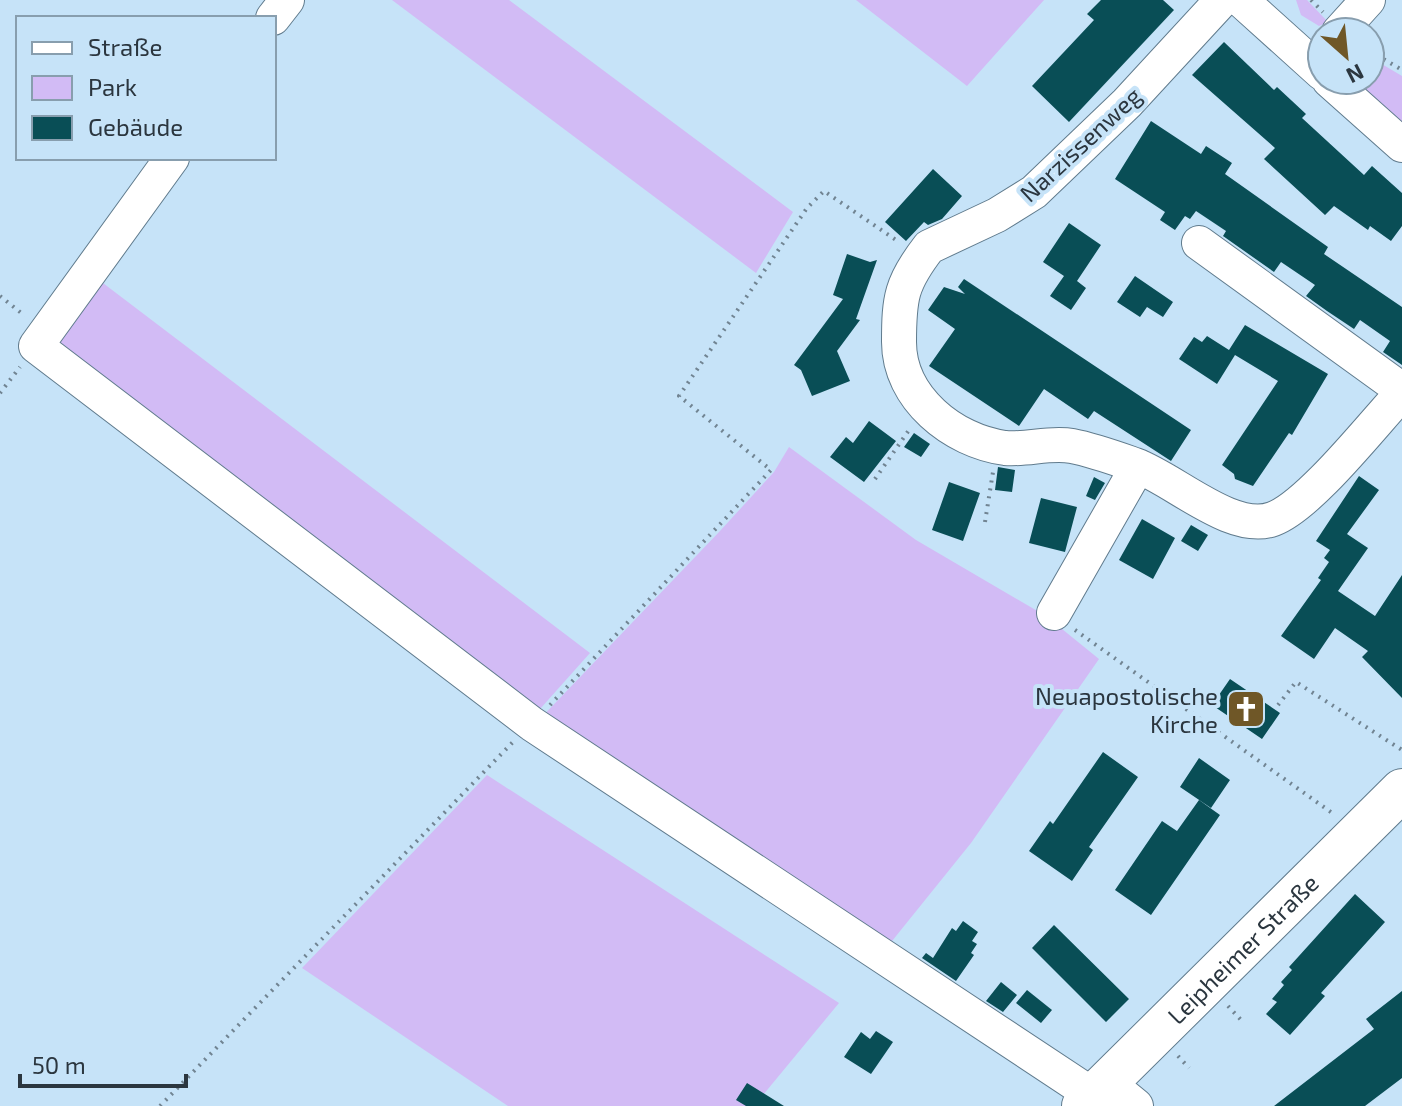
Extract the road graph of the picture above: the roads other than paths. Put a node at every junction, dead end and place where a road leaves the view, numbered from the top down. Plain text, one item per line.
1 (287, 0) edge
2 (1222, 0) edge
3 (1241, 0) edge
4 (1368, 0) edge
5 (275, 16) edge
6 (1354, 16) edge
7 (1306, 54) edge
8 (1351, 96) edge
9 (1402, 145) edge
10 (171, 160) edge
11 (1199, 243) dead end
12 (1402, 392) edge
13 (1138, 466) junction
14 (1054, 613) road end
15 (1402, 790) edge
16 (1105, 1098) edge

1 - 5 street
2 - 13 street, Narzissenweg
3 - 7 street
4 - 6 street
8 - 9 street
10 - 16 street
11 - 12 street, Narzissenweg
12 - 13 street, Narzissenweg
13 - 14 street
15 - 16 main road, Leipheimer Straße

